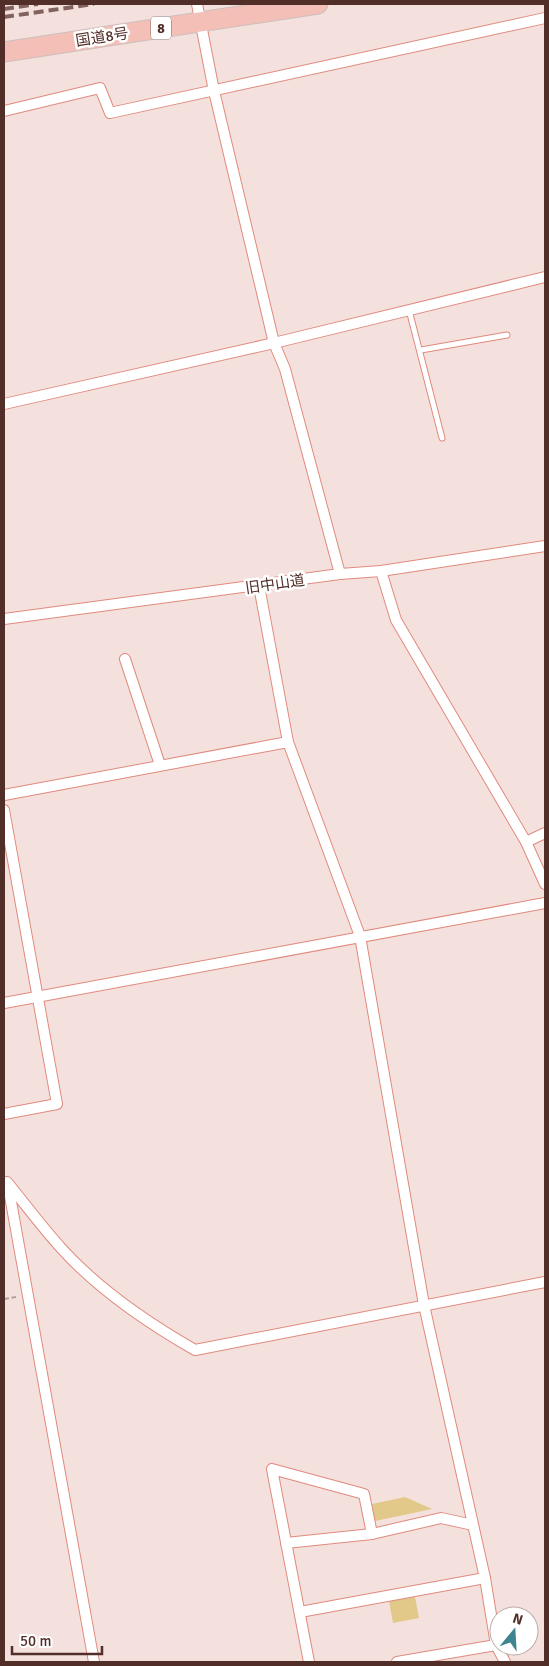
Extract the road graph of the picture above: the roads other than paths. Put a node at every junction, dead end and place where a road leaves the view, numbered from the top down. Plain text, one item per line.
1 (318, 4) edge
2 (199, 13) edge
3 (545, 18) edge
4 (4, 52) edge
5 (214, 91) junction
6 (4, 111) edge
7 (545, 277) edge
8 (409, 310) junction
9 (508, 335) dead end
10 (274, 343) junction
11 (421, 350) junction
12 (4, 404) edge
13 (442, 438) dead end
14 (545, 546) edge
15 (382, 571) junction
16 (340, 574) junction
17 (259, 586) junction
18 (4, 618) edge
19 (125, 660) dead end
20 (288, 742) junction
21 (160, 766) junction
22 (4, 795) edge
23 (4, 810) edge
24 (545, 833) edge
25 (526, 842) junction
26 (545, 884) edge
27 (545, 903) edge
28 (360, 936) junction
29 (38, 997) junction
30 (4, 1003) edge
31 (4, 1114) edge
32 (5, 1180) edge
33 (545, 1282) edge
34 (424, 1305) junction
35 (473, 1525) junction
36 (372, 1534) junction
37 (286, 1543) junction
38 (485, 1578) junction
39 (490, 1606) edge
40 (300, 1612) junction
41 (489, 1646) edge
42 (94, 1662) edge
43 (309, 1662) edge
44 (397, 1662) edge

1 - 2 highway, 国道8号 / 8
2 - 4 highway, 国道8号 / 8
2 - 5 street
3 - 5 street
5 - 6 street
5 - 10 street
7 - 8 street
8 - 10 street
8 - 11 lane
9 - 11 lane
10 - 12 street
10 - 16 street
11 - 13 lane
14 - 15 street, 旧中山道
15 - 16 street, 旧中山道
15 - 25 street
16 - 17 street, 旧中山道
17 - 18 street, 旧中山道
17 - 20 street
19 - 21 street
20 - 21 street
20 - 28 street
21 - 22 street
23 - 29 street
24 - 25 street
25 - 26 street
27 - 28 street
28 - 29 street
28 - 34 street
29 - 30 street
29 - 31 street
32 - 34 street
32 - 42 street
33 - 34 street
34 - 35 street
35 - 36 street
35 - 38 street
36 - 37 street
36 - 37 street
37 - 40 street
38 - 39 street
38 - 40 street
40 - 43 street
41 - 44 street

